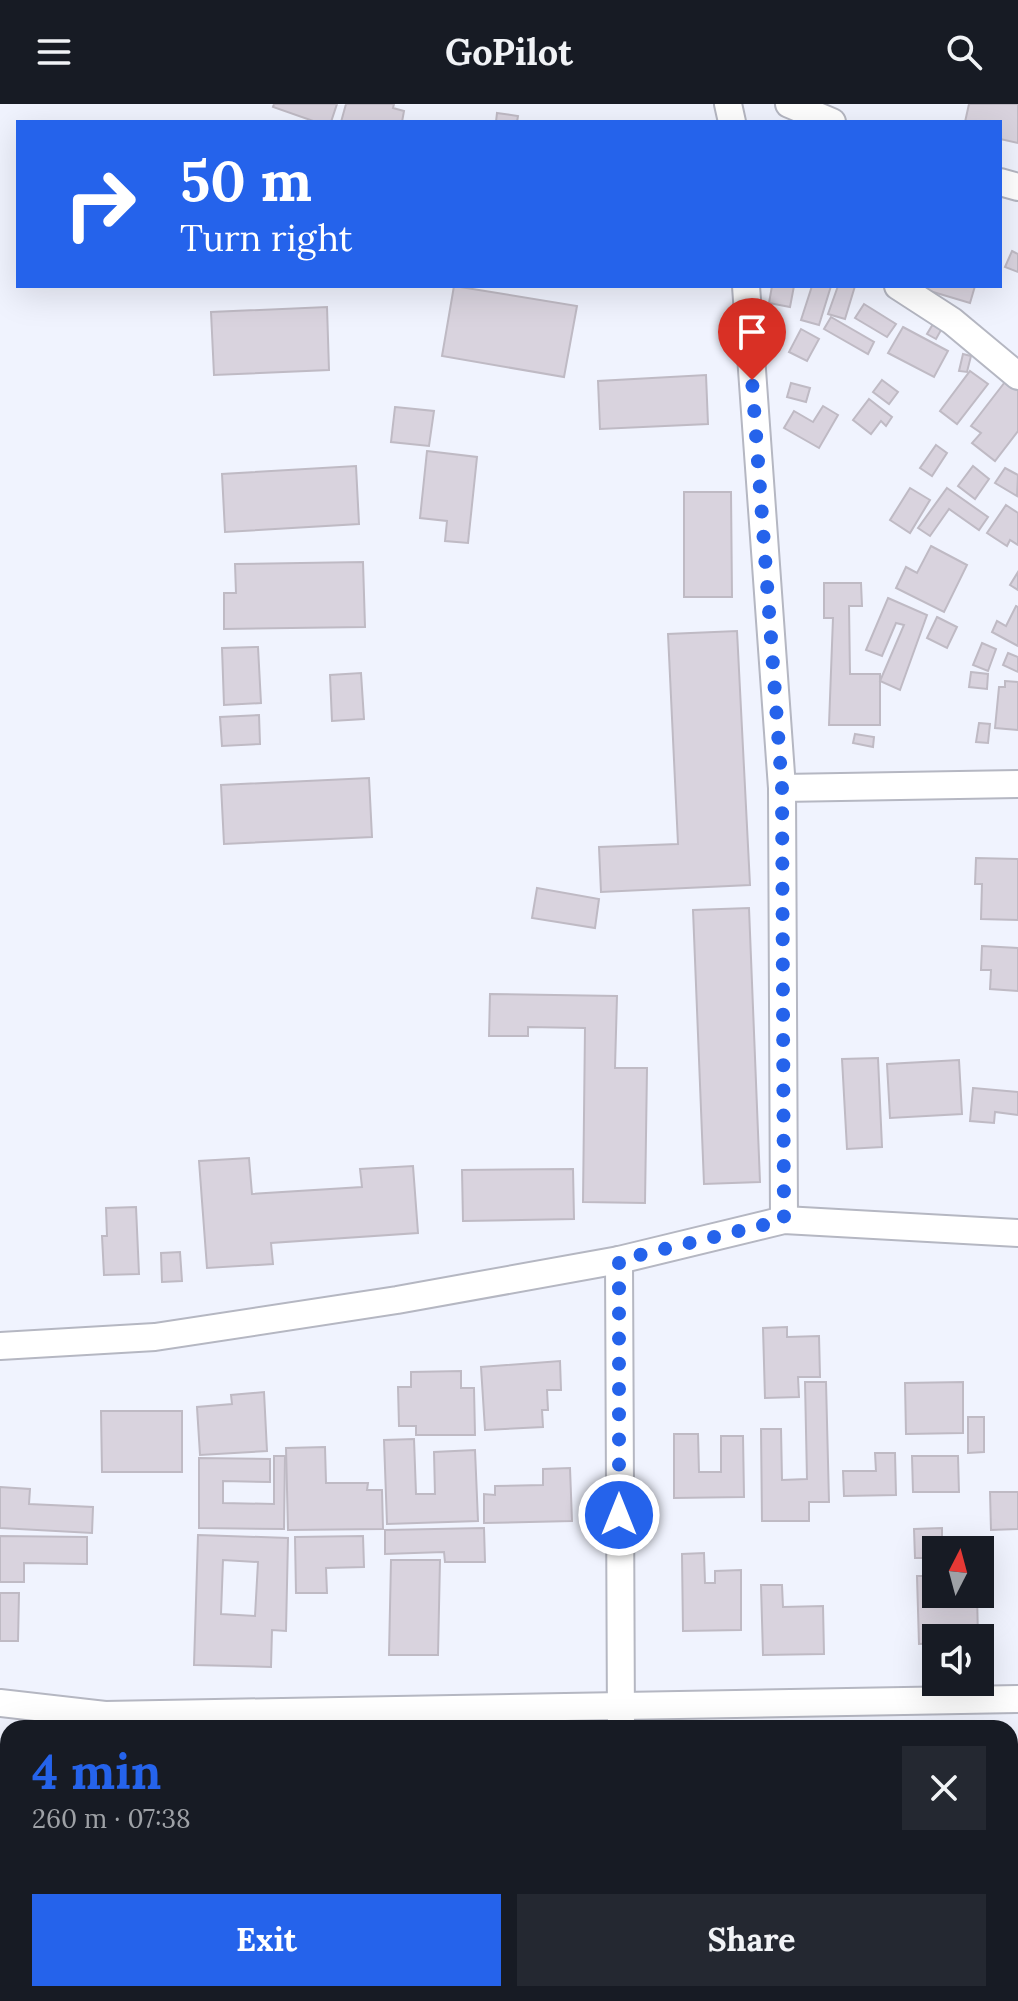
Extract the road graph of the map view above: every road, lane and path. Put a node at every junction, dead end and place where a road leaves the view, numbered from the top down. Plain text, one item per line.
1 (789, 104) edge
2 (827, 120) edge
3 (746, 288) edge
4 (901, 288) edge
5 (1018, 376) edge
6 (1018, 784) edge
7 (782, 788) junction
8 (784, 1220) junction
9 (1018, 1233) edge
10 (619, 1260) junction
11 (0, 1346) edge
12 (1018, 1699) edge
13 (0, 1703) edge
14 (620, 1717) edge

1 - 2 street
3 - 7 street
4 - 5 street
6 - 7 street
7 - 8 street
8 - 9 street
8 - 10 street
10 - 11 street
10 - 14 street
12 - 14 street
13 - 14 street

